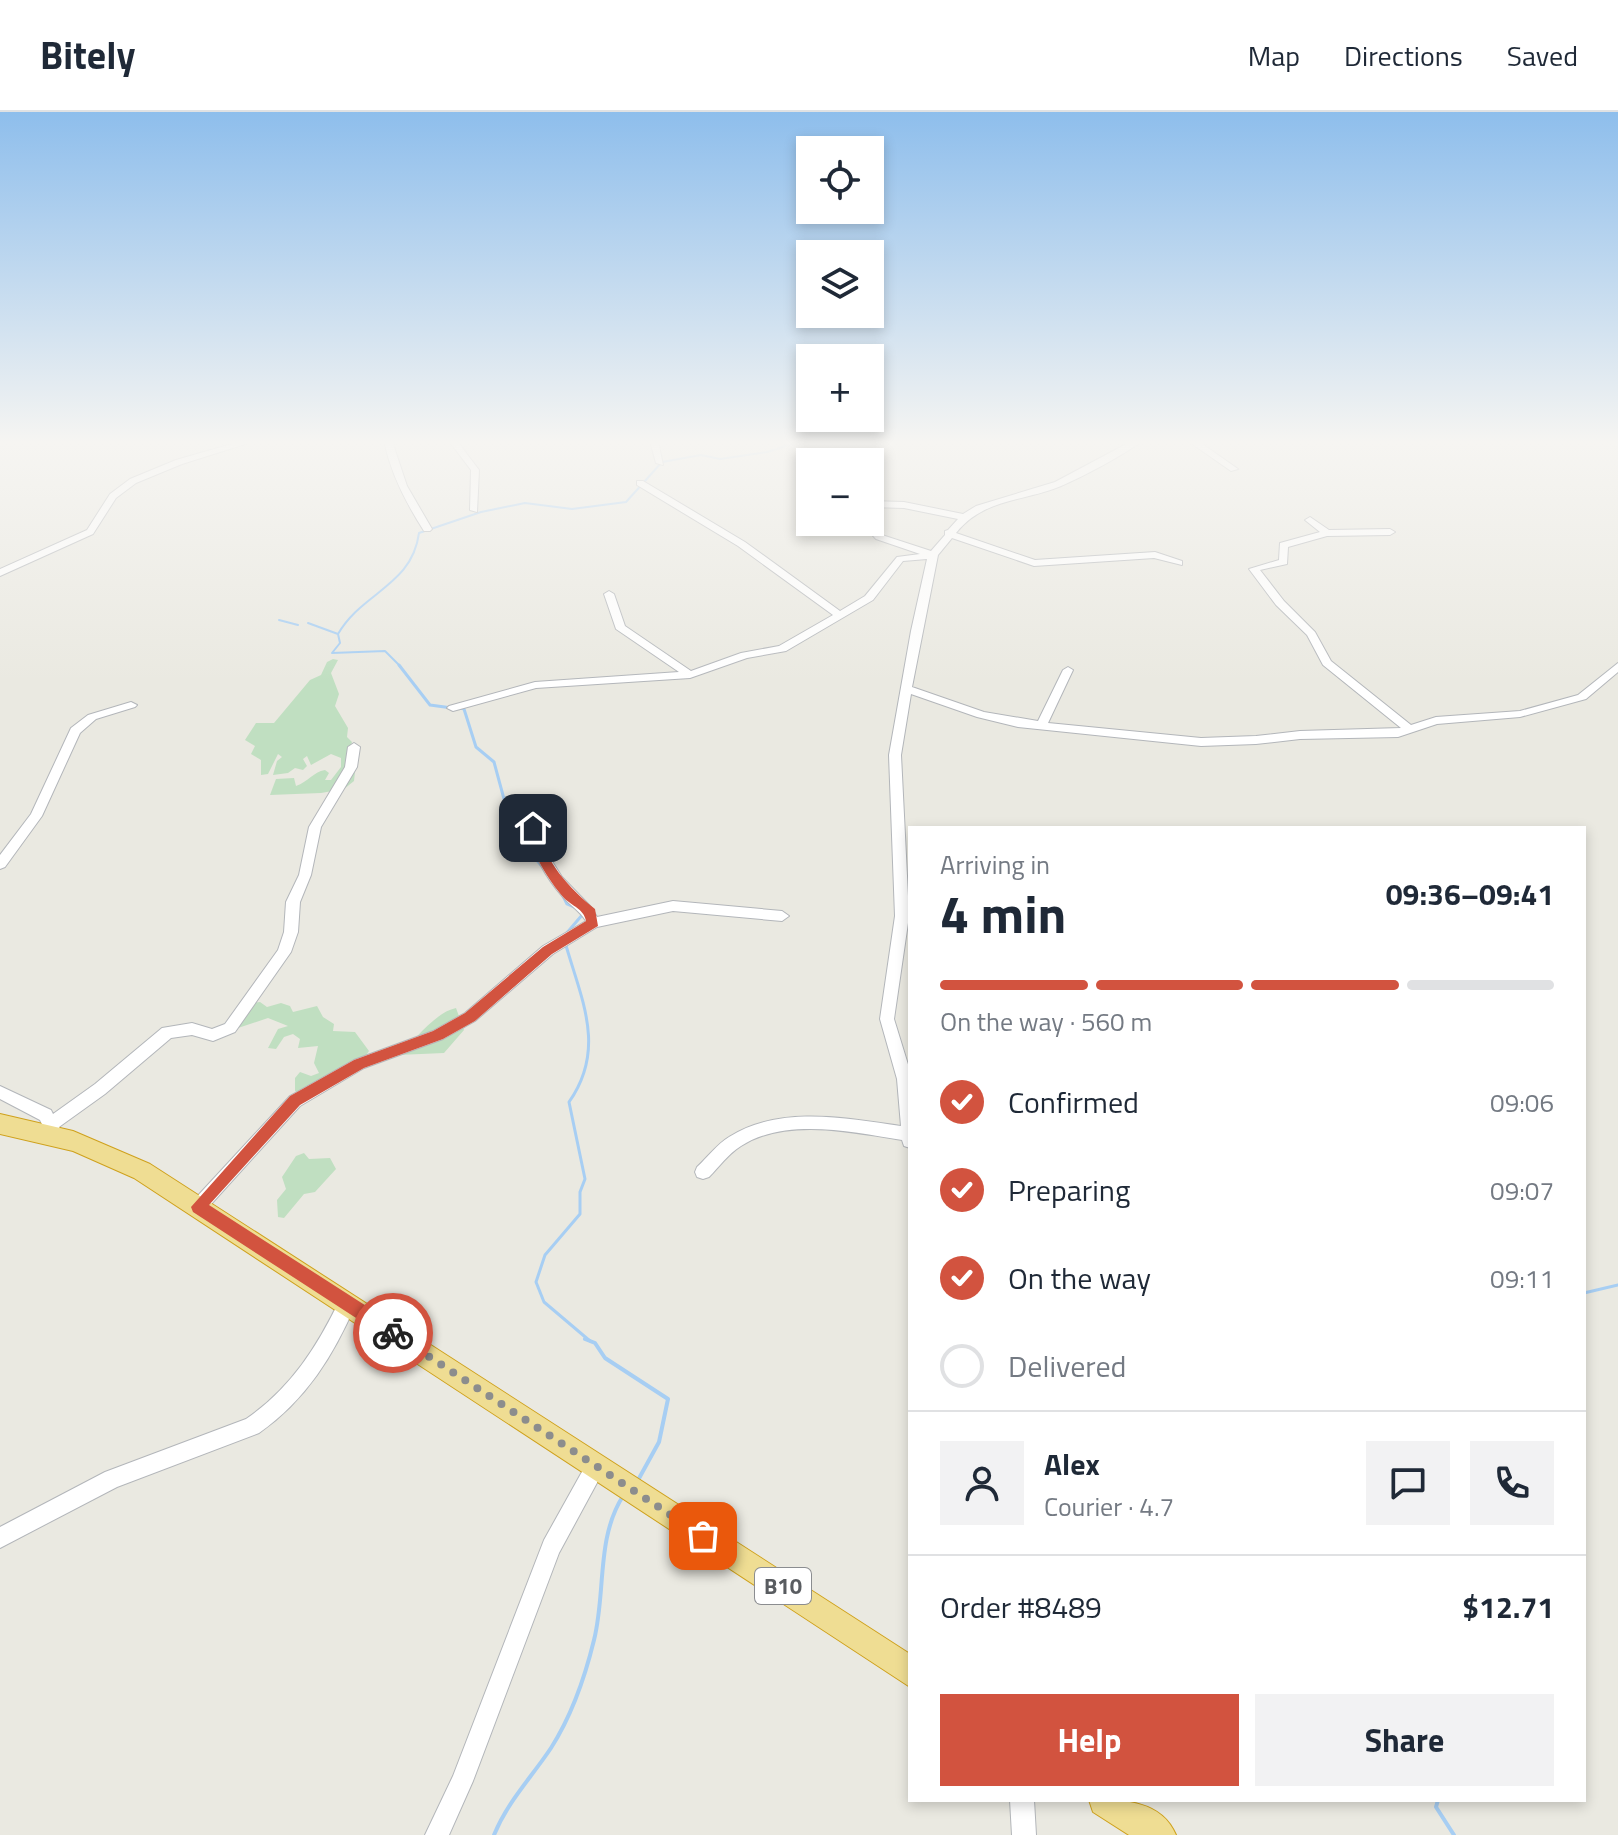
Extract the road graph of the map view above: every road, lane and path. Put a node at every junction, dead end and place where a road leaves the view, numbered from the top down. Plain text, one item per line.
1 (97, 521) edge
2 (422, 521) edge
3 (709, 521) edge
4 (960, 521) edge
5 (1312, 521) edge
6 (427, 529) dead end
7 (1390, 532) dead end
8 (948, 533) junction
9 (1327, 533) junction
10 (878, 536) edge
11 (933, 555) junction
12 (1179, 563) dead end
13 (0, 573) edge
14 (609, 594) dead end
15 (838, 614) junction
16 (1618, 666) edge
17 (1068, 670) dead end
18 (690, 675) junction
19 (906, 689) junction
20 (131, 705) dead end
21 (453, 708) dead end
22 (1041, 726) junction
23 (1409, 729) junction
24 (354, 747) dead end
25 (533, 828) dead end
26 (0, 864) edge
27 (782, 916) dead end
28 (593, 923) junction
29 (907, 1079) edge
30 (0, 1092) edge
31 (908, 1108) edge
32 (0, 1124) edge
33 (53, 1129) junction
34 (908, 1138) edge
35 (703, 1172) dead end
36 (198, 1207) junction
37 (347, 1303) junction
38 (605, 1474) junction
39 (0, 1538) edge
40 (908, 1671) edge
41 (1022, 1802) edge
42 (1108, 1802) edge
43 (437, 1835) edge
44 (1024, 1835) edge
45 (1159, 1835) edge

1 - 13 street
2 - 6 street
3 - 15 street
4 - 8 street
5 - 9 street
7 - 9 street
8 - 11 street
8 - 12 street
9 - 23 street
10 - 11 street
11 - 15 street
11 - 19 street
14 - 18 street
15 - 18 street
16 - 23 street
17 - 22 street
18 - 21 street
19 - 22 street
19 - 29 street
20 - 26 street
22 - 23 street
24 - 33 street
25 - 28 street
27 - 28 street
28 - 36 street
29 - 31 street
30 - 33 street
32 - 33 highway, B10
33 - 36 highway, B10
34 - 35 street
36 - 37 highway, B10
37 - 38 highway, B10
37 - 39 street
38 - 40 highway, B10
38 - 43 street
41 - 44 street
42 - 45 highway

